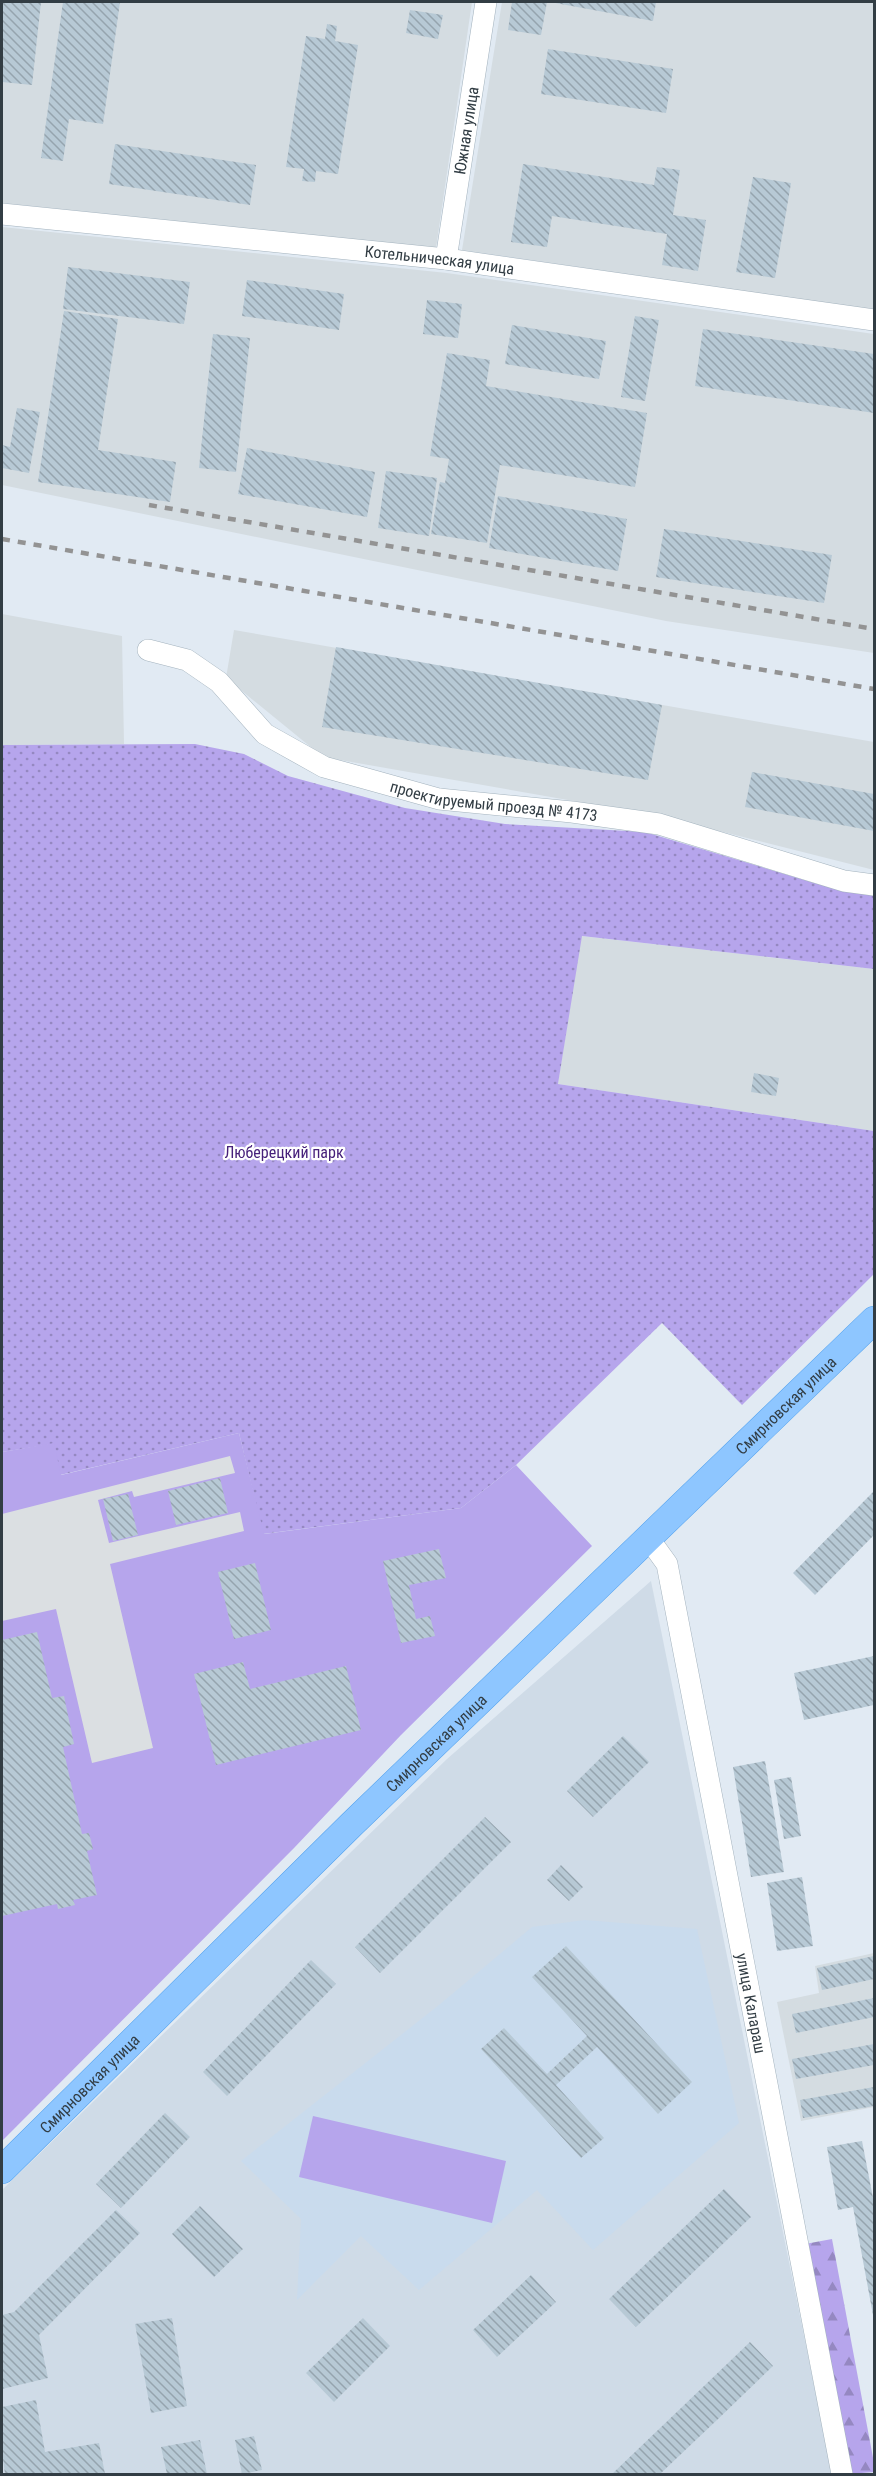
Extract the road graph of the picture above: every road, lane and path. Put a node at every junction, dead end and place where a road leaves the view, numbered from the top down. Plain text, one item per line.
1 (486, 2) edge
2 (2, 214) edge
3 (447, 259) junction
4 (874, 320) edge
5 (148, 650) dead end
6 (874, 885) edge
7 (874, 1320) edge
8 (649, 1539) junction
9 (3, 2167) edge
10 (842, 2475) edge

1 - 3 street, Южная улица
2 - 3 street, Котельническая улица
3 - 4 street, Котельническая улица
5 - 6 street, проектируемый проезд № 4173
7 - 8 main road, Смирновская улица
8 - 9 main road, Смирновская улица
8 - 10 street, улица Калараш

